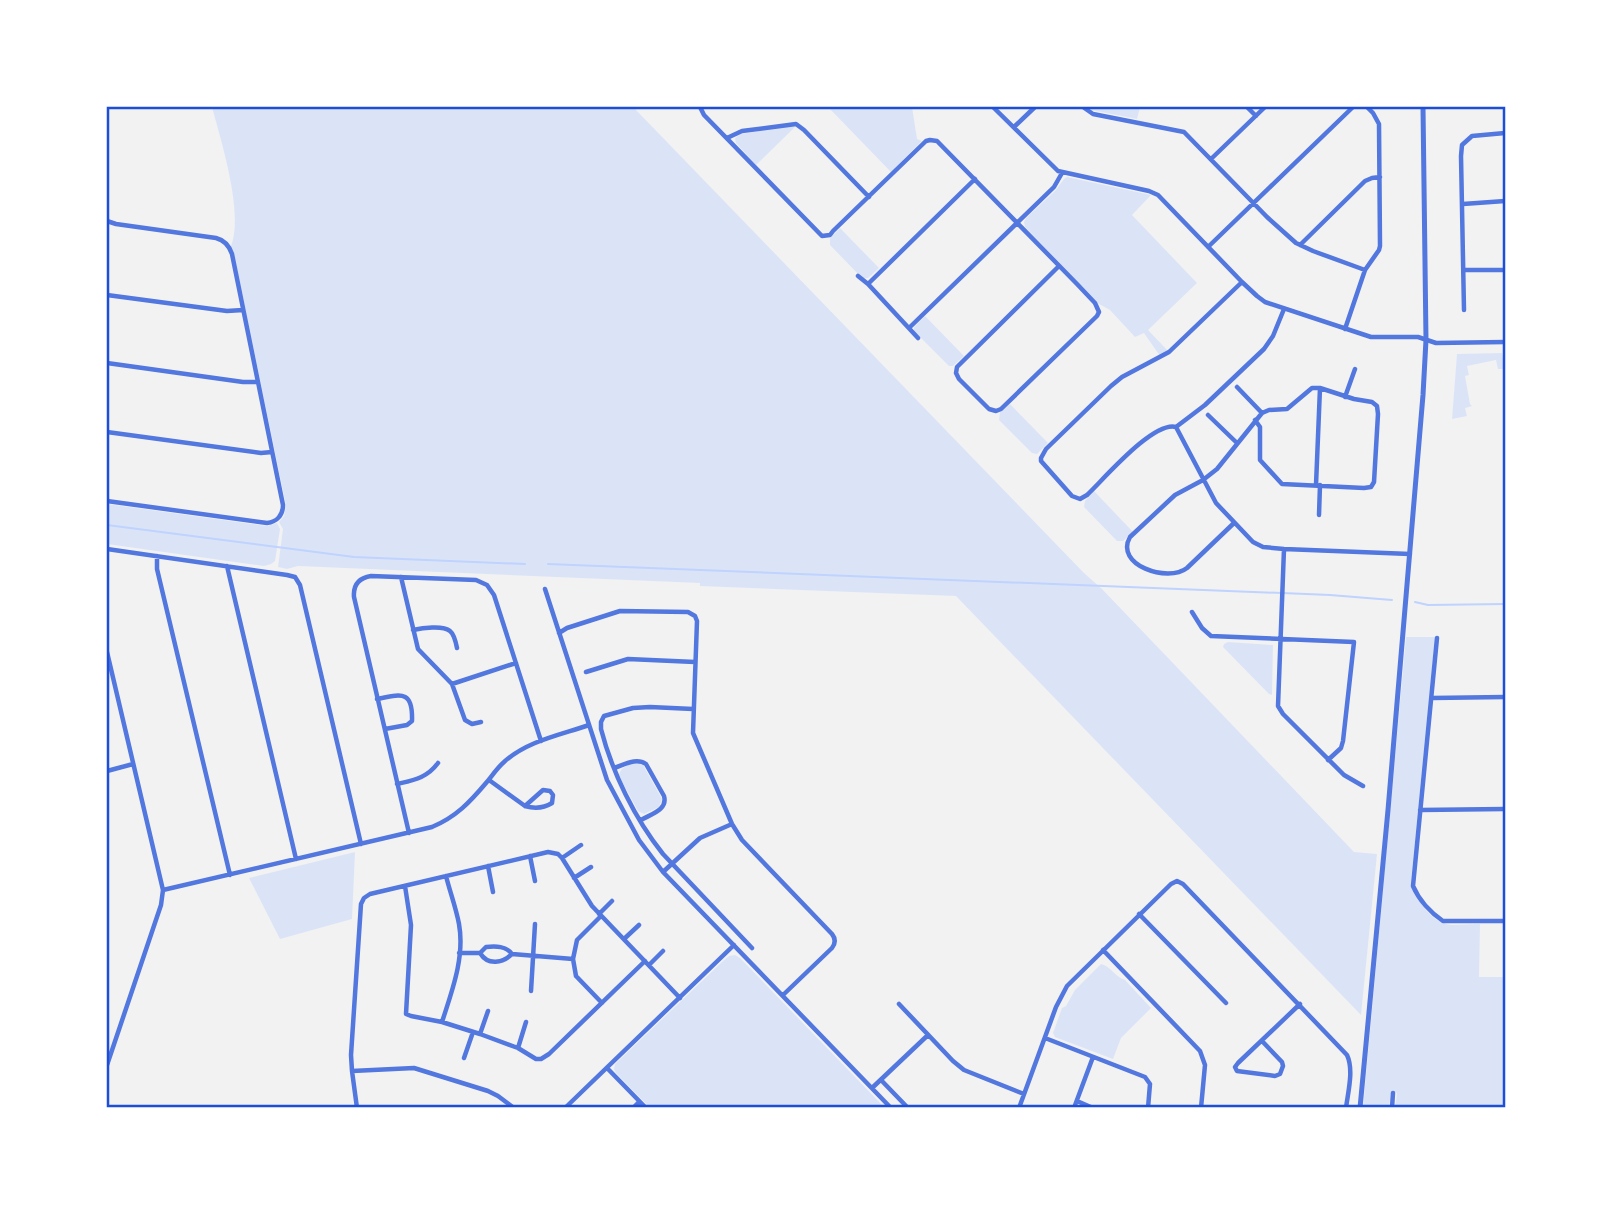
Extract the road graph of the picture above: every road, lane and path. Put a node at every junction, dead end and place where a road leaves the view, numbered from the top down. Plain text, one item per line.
1 (700, 107) edge
2 (993, 107) edge
3 (1035, 107) edge
4 (1083, 107) edge
5 (1247, 107) edge
6 (1265, 107) edge
7 (1353, 107) edge
8 (1367, 107) edge
9 (1423, 107) edge
10 (1256, 116) junction
11 (1014, 127) junction
12 (1505, 134) edge
13 (727, 138) junction
14 (1211, 159) junction
15 (1062, 173) junction
16 (1380, 177) junction
17 (975, 179) junction
18 (869, 197) junction
19 (1505, 201) edge
20 (1254, 202) junction
21 (1463, 204) junction
22 (107, 222) edge
23 (1017, 223) junction
24 (1300, 245) junction
25 (1208, 247) junction
26 (1059, 265) junction
27 (1365, 270) junction
28 (1464, 270) junction
29 (1505, 270) edge
30 (858, 276) dead end
31 (1242, 282) junction
32 (867, 284) junction
33 (107, 295) edge
34 (1284, 309) junction
35 (243, 310) junction
36 (1464, 310) dead end
37 (909, 328) junction
38 (1345, 329) junction
39 (918, 338) dead end
40 (1426, 340) junction
41 (1505, 342) edge
42 (107, 363) edge
43 (1355, 369) dead end
44 (258, 382) junction
45 (1237, 387) dead end
46 (1320, 388) junction
47 (1345, 397) junction
48 (1262, 412) junction
49 (1208, 415) dead end
50 (1255, 420) junction
51 (1176, 427) junction
52 (107, 432) edge
53 (1237, 443) junction
54 (272, 452) junction
55 (1203, 480) junction
56 (1318, 485) junction
57 (107, 501) edge
58 (1319, 515) dead end
59 (1234, 523) junction
60 (1284, 549) junction
61 (107, 550) edge
62 (1410, 554) junction
63 (157, 556) junction
64 (227, 566) junction
65 (401, 577) junction
66 (545, 589) dead end
67 (1192, 612) dead end
68 (413, 630) junction
69 (1356, 632) dead end
70 (559, 633) junction
71 (1437, 638) dead end
72 (1280, 640) junction
73 (1354, 642) junction
74 (457, 648) dead end
75 (107, 652) edge
76 (695, 662) junction
77 (516, 663) junction
78 (586, 672) dead end
79 (452, 684) junction
80 (1505, 697) edge
81 (1432, 698) junction
82 (377, 699) junction
83 (693, 709) junction
84 (481, 722) dead end
85 (589, 725) junction
86 (385, 729) junction
87 (541, 741) junction
88 (1328, 760) junction
89 (438, 763) dead end
90 (133, 764) junction
91 (614, 768) junction
92 (107, 771) edge
93 (489, 780) junction
94 (397, 784) junction
95 (1363, 786) dead end
96 (526, 806) junction
97 (1505, 809) edge
98 (1420, 810) junction
99 (641, 820) junction
100 (732, 824) junction
101 (409, 833) junction
102 (361, 844) junction
103 (581, 845) dead end
104 (530, 856) junction
105 (562, 858) junction
106 (296, 859) junction
107 (671, 863) junction
108 (488, 866) junction
109 (591, 867) dead end
110 (663, 872) junction
111 (230, 875) junction
112 (446, 876) junction
113 (574, 878) junction
114 (534, 881) dead end
115 (405, 886) junction
116 (163, 890) junction
117 (493, 892) dead end
118 (612, 901) dead end
119 (1139, 914) junction
120 (600, 915) junction
121 (1505, 921) edge
122 (535, 924) dead end
123 (639, 925) dead end
124 (624, 940) junction
125 (734, 945) junction
126 (752, 947) dead end
127 (1103, 950) junction
128 (663, 951) dead end
129 (459, 953) junction
130 (480, 953) junction
131 (512, 954) junction
132 (533, 956) junction
133 (573, 959) junction
134 (647, 963) junction
135 (531, 991) dead end
136 (782, 995) junction
137 (680, 998) junction
138 (601, 1003) junction
139 (1226, 1003) dead end
140 (899, 1004) dead end
141 (1300, 1004) junction
142 (488, 1011) dead end
143 (442, 1022) junction
144 (526, 1022) dead end
145 (473, 1032) junction
146 (480, 1034) junction
147 (928, 1035) junction
148 (1045, 1038) junction
149 (1262, 1041) junction
150 (518, 1048) junction
151 (1093, 1057) junction
152 (464, 1058) dead end
153 (107, 1065) edge
154 (607, 1068) junction
155 (352, 1071) junction
156 (881, 1080) junction
157 (872, 1088) junction
158 (1393, 1093) dead end
159 (1024, 1094) junction
160 (1077, 1101) junction
161 (639, 1102) junction
162 (357, 1108) edge
163 (514, 1108) edge
164 (565, 1108) edge
165 (633, 1108) edge
166 (646, 1108) edge
167 (891, 1108) edge
168 (908, 1108) edge
169 (1019, 1108) edge
170 (1074, 1108) edge
171 (1093, 1108) edge
172 (1148, 1108) edge
173 (1201, 1108) edge
174 (1346, 1108) edge
175 (1360, 1108) edge
176 (1392, 1108) edge

1 - 13 street
2 - 11 street
3 - 11 street
4 - 14 street
5 - 10 street
6 - 10 street
7 - 20 street
8 - 16 street
9 - 40 street
10 - 14 street
11 - 15 street
12 - 21 street
13 - 18 street
13 - 18 street
14 - 20 street
15 - 23 street
15 - 25 street
16 - 24 street
16 - 27 street
17 - 18 street
17 - 23 street
17 - 32 street
19 - 21 street
20 - 24 street
20 - 25 street
21 - 28 street
22 - 35 street
23 - 26 street
23 - 37 street
24 - 27 street
25 - 31 street
26 - 26 street
27 - 38 street
28 - 29 street
28 - 36 street
30 - 32 street
31 - 34 street
31 - 51 street
32 - 37 street
33 - 35 street
34 - 38 street
34 - 51 street
35 - 44 street
37 - 39 street
38 - 40 street
40 - 41 street
40 - 62 street
42 - 44 street
43 - 47 street
44 - 54 street
45 - 48 street
46 - 47 street
46 - 48 street
46 - 56 street
47 - 56 street
48 - 50 street
49 - 53 street
50 - 53 street
50 - 56 street
51 - 55 street
52 - 54 street
53 - 55 street
54 - 57 street
55 - 59 street
55 - 59 street
56 - 58 street
59 - 60 street
60 - 62 street
60 - 72 street
61 - 63 street
62 - 175 street
63 - 64 street
63 - 111 street
64 - 102 street
64 - 106 street
65 - 68 street
65 - 77 street
65 - 82 street
66 - 70 street
67 - 72 street
68 - 74 street
68 - 79 street
69 - 73 street
70 - 76 street
70 - 85 street
71 - 81 street
72 - 73 street
72 - 88 street
73 - 88 street
75 - 90 street
76 - 78 street
76 - 83 street
77 - 79 street
77 - 87 street
79 - 84 street
80 - 81 street
81 - 98 street
82 - 86 street
82 - 86 street
83 - 91 street
83 - 100 street
85 - 87 street
85 - 110 street
86 - 94 street
87 - 93 street
88 - 95 street
89 - 94 street
90 - 92 street
90 - 116 street
91 - 99 street
91 - 99 street
93 - 96 street
93 - 101 street
94 - 101 street
96 - 96 street
97 - 98 street
98 - 121 street
99 - 107 street
100 - 107 street
100 - 136 street
101 - 102 street
102 - 106 street
103 - 105 street
104 - 105 street
104 - 108 street
104 - 114 street
105 - 113 street
106 - 111 street
107 - 110 street
107 - 126 street
108 - 112 street
108 - 117 street
109 - 113 street
110 - 125 street
111 - 116 street
112 - 115 street
112 - 129 street
113 - 120 street
115 - 143 street
115 - 155 street
116 - 153 street
118 - 120 street
119 - 127 street
119 - 139 street
119 - 141 street
120 - 124 street
120 - 133 street
122 - 132 street
123 - 124 street
124 - 134 street
125 - 136 street
125 - 137 street
127 - 148 street
127 - 173 street
128 - 134 street
129 - 130 street
129 - 143 street
130 - 131 street
130 - 131 street
131 - 132 street
132 - 133 street
132 - 135 street
133 - 138 street
134 - 137 street
134 - 138 street
136 - 157 street
137 - 154 street
138 - 150 street
140 - 147 street
141 - 149 street
141 - 174 street
142 - 146 street
143 - 145 street
144 - 150 street
145 - 146 street
145 - 152 street
146 - 150 street
147 - 156 street
147 - 159 street
148 - 151 street
148 - 159 street
149 - 149 street
151 - 160 street
151 - 172 street
154 - 161 street
154 - 164 street
155 - 162 street
155 - 163 street
156 - 157 street
156 - 168 street
157 - 167 street
158 - 176 street
159 - 169 street
160 - 170 street
160 - 171 street
161 - 165 street
161 - 166 street

